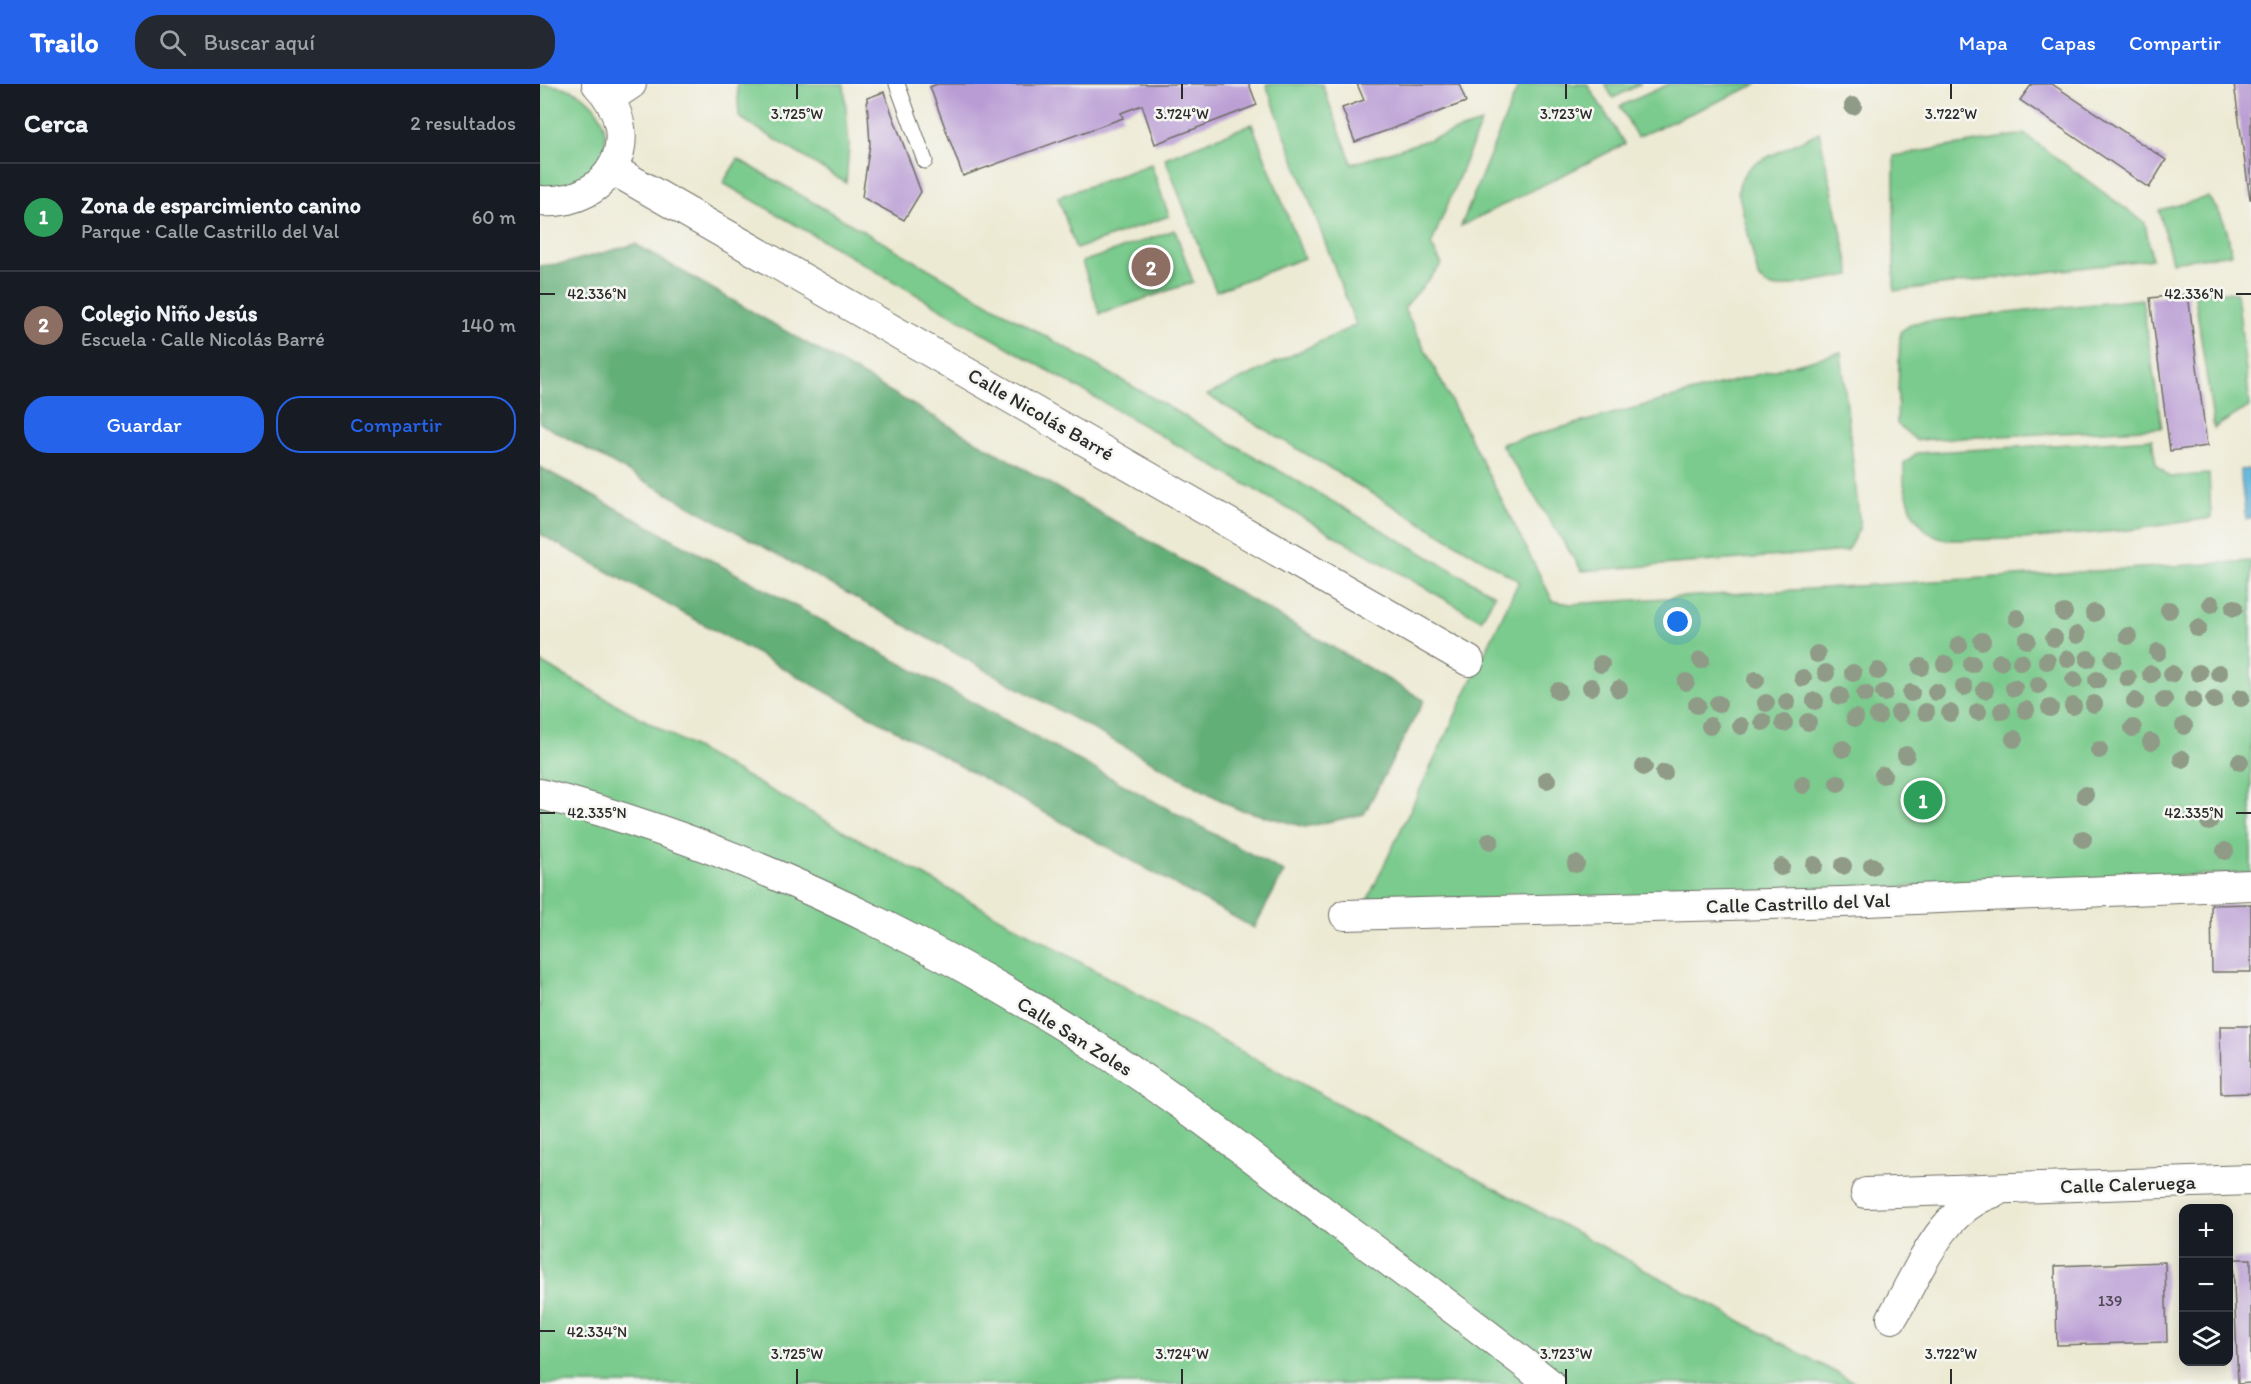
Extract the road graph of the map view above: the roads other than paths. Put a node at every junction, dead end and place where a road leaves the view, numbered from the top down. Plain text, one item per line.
1 (897, 84) edge
2 (613, 88) edge
3 (924, 161) dead end
4 (612, 169) junction
5 (540, 201) edge
6 (1469, 661) dead end
7 (540, 794) edge
8 (2251, 885) edge
9 (1346, 915) dead end
10 (2251, 1180) edge
11 (2005, 1189) junction
12 (1866, 1193) dead end
13 (1892, 1318) dead end
14 (1550, 1384) edge

1 - 3 lane
2 - 4 street
4 - 5 street
4 - 6 street, Calle Nicolás Barré
7 - 14 street, Calle San Zoles
8 - 9 street, Calle Castrillo del Val
10 - 11 street, Calle Caleruega
11 - 12 street, Calle Caleruega
11 - 13 street, Calle Caleruega

